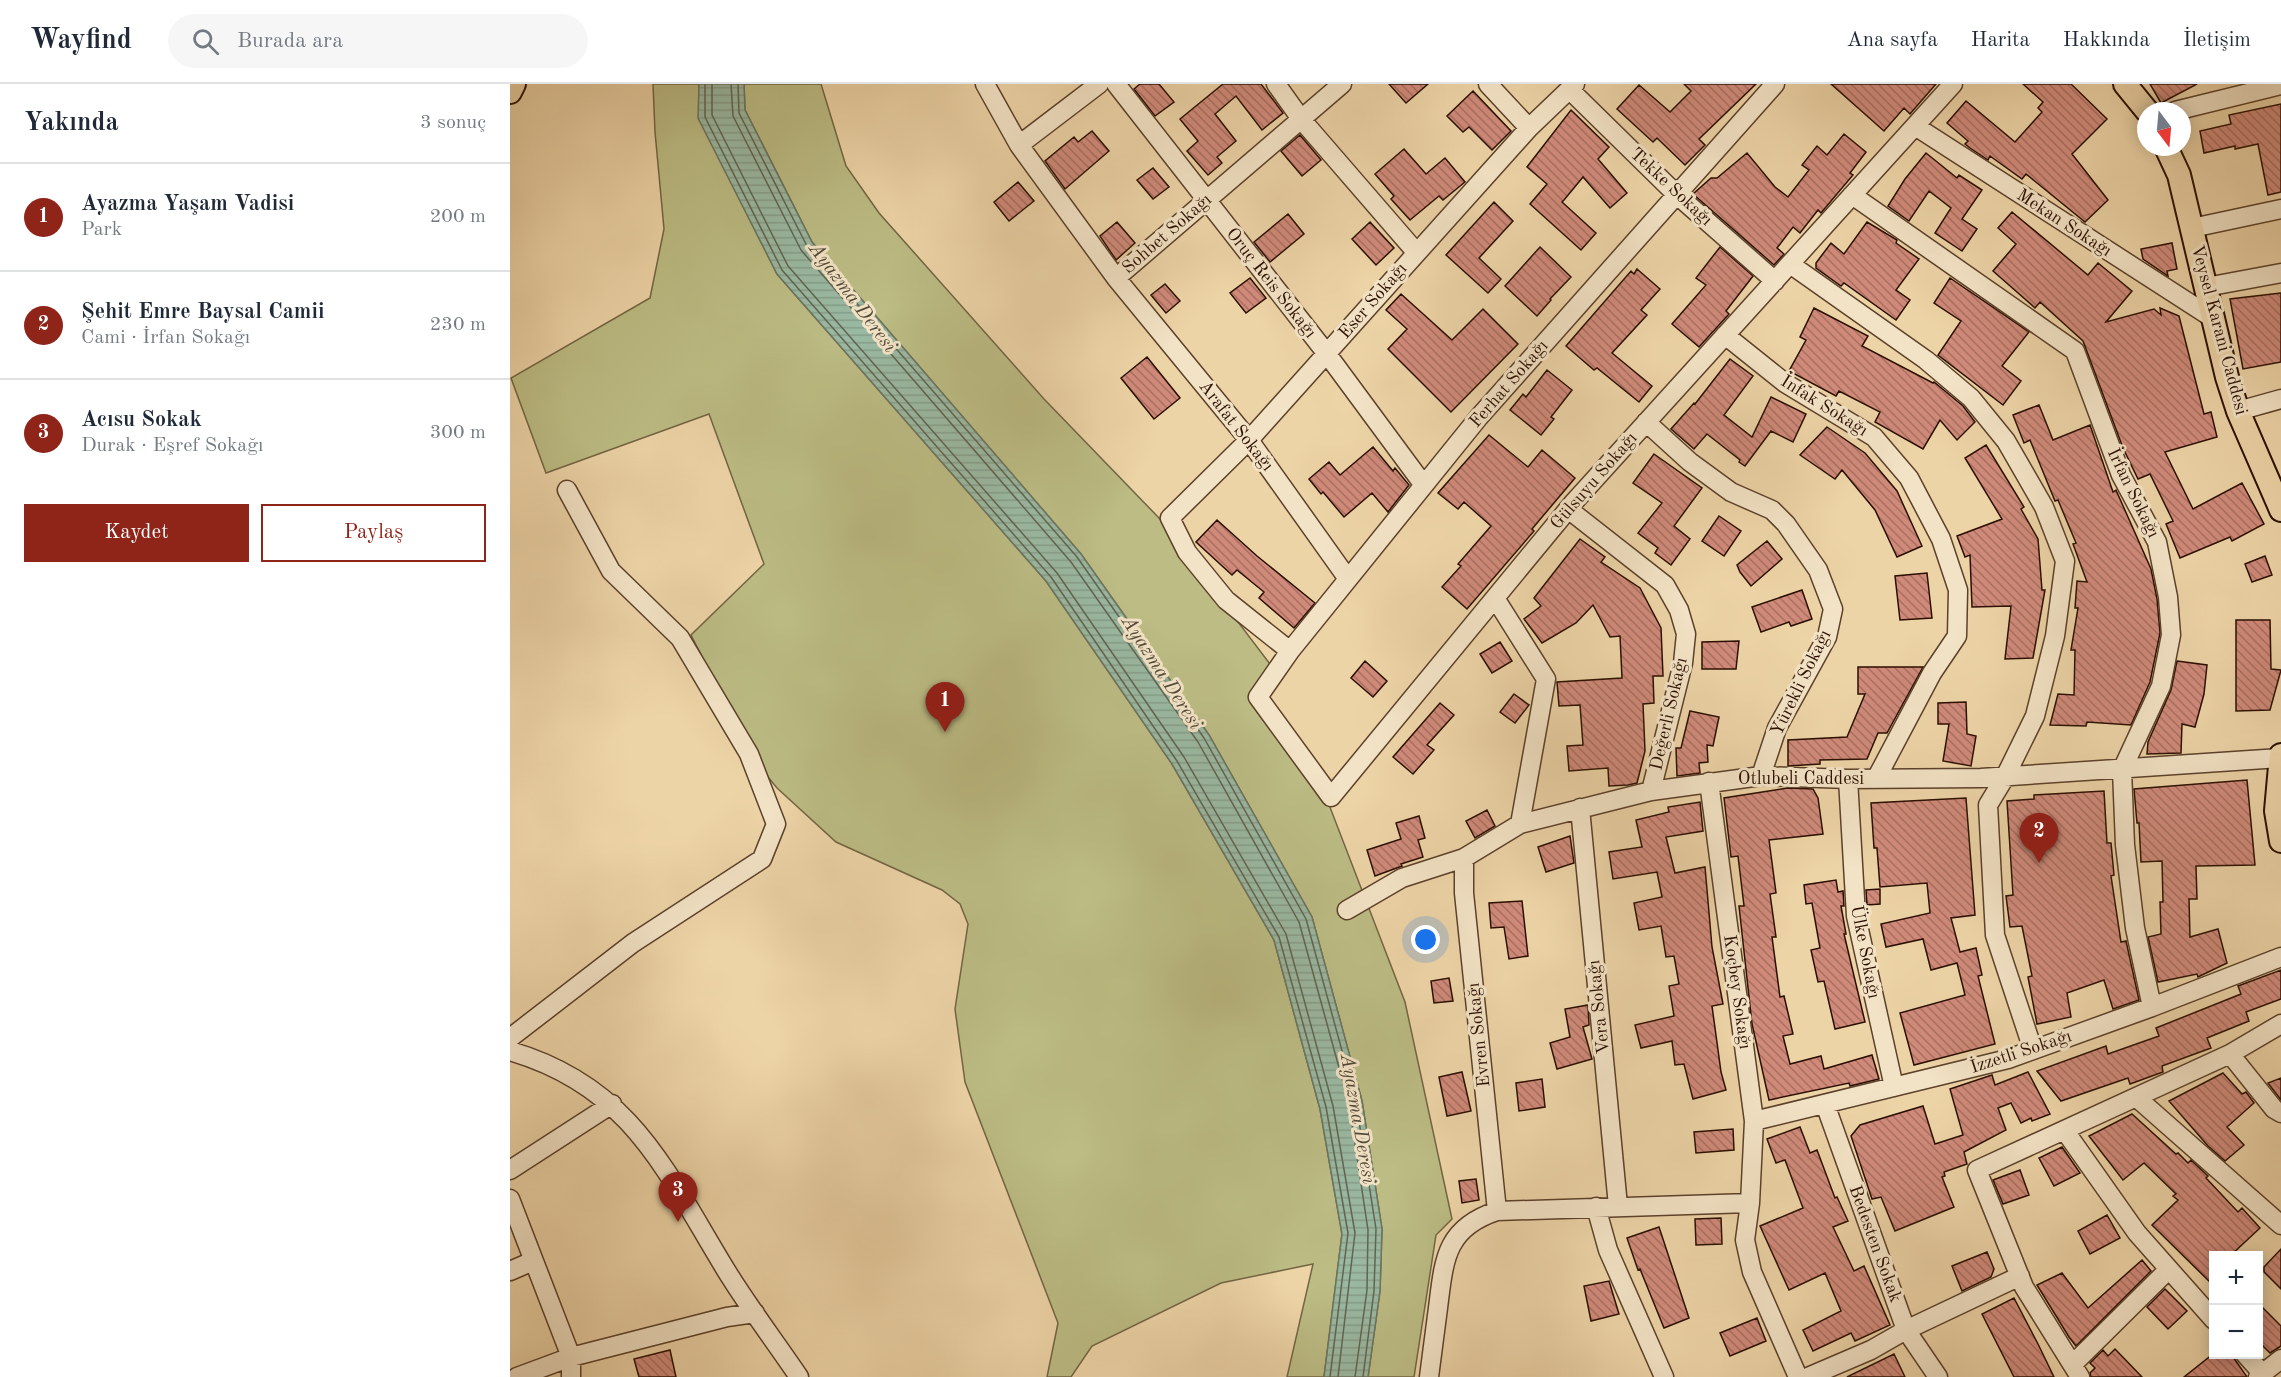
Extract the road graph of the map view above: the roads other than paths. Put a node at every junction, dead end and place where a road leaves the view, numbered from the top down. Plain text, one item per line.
1 (514, 84) edge
2 (985, 84) edge
3 (1099, 84) edge
4 (1116, 84) edge
5 (1276, 84) edge
6 (1342, 84) edge
7 (1488, 84) edge
8 (1775, 84) edge
9 (1953, 84) edge
10 (2125, 84) edge
11 (2281, 85) edge
12 (1572, 87) edge
13 (510, 92) edge
14 (2140, 102) edge
15 (2191, 107) edge
16 (1302, 118) junction
17 (1915, 126) junction
18 (1529, 128) junction
19 (1019, 145) junction
20 (2170, 156) edge
21 (1676, 194) junction
22 (1852, 195) junction
23 (1206, 200) junction
24 (2281, 209) edge
25 (2192, 228) junction
26 (1416, 252) junction
27 (1790, 264) junction
28 (2281, 273) edge
29 (1116, 278) junction
30 (1775, 281) junction
31 (2206, 287) junction
32 (2214, 319) junction
33 (1725, 335) junction
34 (1327, 354) junction
35 (2281, 399) edge
36 (2238, 411) junction
37 (1646, 422) junction
38 (1250, 440) junction
39 (1423, 484) junction
40 (567, 490) dead end
41 (1568, 509) junction
42 (2281, 510) edge
43 (1348, 579) junction
44 (1495, 598) junction
45 (1290, 651) junction
46 (1258, 697) joint
47 (2281, 757) edge
48 (2122, 770) junction
49 (1761, 776) junction
50 (2005, 777) junction
51 (1848, 779) junction
52 (1876, 779) junction
53 (1709, 782) junction
54 (1651, 791) junction
55 (1580, 808) junction
56 (1520, 824) junction
57 (2281, 841) edge
58 (1464, 858) junction
59 (1347, 910) dead end
60 (2281, 957) edge
61 (2152, 1007) junction
62 (2281, 1024) edge
63 (510, 1038) edge
64 (2033, 1050) junction
65 (510, 1051) edge
66 (2230, 1054) junction
67 (1894, 1087) junction
68 (2136, 1098) junction
69 (612, 1104) junction
70 (1825, 1104) junction
71 (2281, 1113) edge
72 (1754, 1121) junction
73 (2065, 1131) junction
74 (510, 1170) edge
75 (510, 1199) edge
76 (1750, 1203) junction
77 (1618, 1206) junction
78 (1596, 1207) junction
79 (1497, 1211) junction
80 (2281, 1225) edge
81 (533, 1261) junction
82 (2168, 1270) junction
83 (510, 1271) edge
84 (2020, 1276) junction
85 (755, 1313) junction
86 (2209, 1315) edge
87 (1906, 1330) junction
88 (571, 1357) junction
89 (2249, 1359) edge
90 (2281, 1359) edge
91 (2076, 1370) edge
92 (2260, 1375) edge
93 (517, 1377) edge
94 (571, 1377) edge
95 (799, 1377) edge
96 (1429, 1377) edge
97 (1664, 1377) edge
98 (1798, 1377) edge
99 (1808, 1377) edge
100 (1938, 1377) edge

1 - 13 main road
2 - 19 street, Sohbet Sokağı
3 - 19 street
4 - 23 street, Oruç Reis Sokağı
5 - 16 street
6 - 16 street, Sohbet Sokağı
7 - 18 street
8 - 21 street, Ferhat Sokağı
9 - 17 street, Gülsuyu Sokağı
10 - 14 main road
11 - 15 street
12 - 18 street, Eser Sokağı
12 - 21 street, Tekke Sokağı
16 - 23 street, Sohbet Sokağı
16 - 26 street
17 - 22 street, Gülsuyu Sokağı
17 - 32 street, Mekan Sokağı
18 - 26 street, Eser Sokağı
19 - 29 street, Sohbet Sokağı
20 - 25 main road, Veysel Karani Caddesi
21 - 30 street, Tekke Sokağı
21 - 39 street, Ferhat Sokağı
22 - 27 street, Gülsuyu Sokağı
22 - 48 street, İrfan Sokağı
23 - 29 street, Sohbet Sokağı
23 - 34 street, Oruç Reis Sokağı
24 - 25 street
25 - 31 main road, Veysel Karani Caddesi
26 - 34 street, Eser Sokağı
27 - 30 street, Gülsuyu Sokağı
27 - 50 street
28 - 31 street
29 - 38 street, Arafat Sokağı
30 - 33 street, Gülsuyu Sokağı
31 - 32 main road, Veysel Karani Caddesi
32 - 36 main road, Veysel Karani Caddesi
33 - 37 street, Gülsuyu Sokağı
33 - 52 street, İnfak Sokağı
34 - 38 street, Eser Sokağı
34 - 39 street, Oruç Reis Sokağı
35 - 36 street
36 - 42 main road, Veysel Karani Caddesi
37 - 41 street, Gülsuyu Sokağı
37 - 49 street, Yürekli Sokağı
38 - 43 street, Arafat Sokağı
38 - 45 street, Eser Sokağı
39 - 43 street, Ferhat Sokağı
40 - 63 street
41 - 44 street, Gülsuyu Sokağı
41 - 54 street, Değerli Sokağı
43 - 45 street, Ferhat Sokağı
44 - 46 street, Gülsuyu Sokağı
44 - 56 street
45 - 46 street, Ferhat Sokağı
47 - 48 street, Otlubeli Caddesi
47 - 57 main road
48 - 50 street, Otlubeli Caddesi
48 - 61 street, İrfan Sokağı
49 - 51 street, Otlubeli Caddesi
49 - 53 street, Otlubeli Caddesi
50 - 52 street, Otlubeli Caddesi
50 - 64 street
51 - 52 street, Otlubeli Caddesi
51 - 67 street, Ülke Sokağı
53 - 54 street, Otlubeli Caddesi
53 - 72 street, Koçbey Sokağı
54 - 55 street, Otlubeli Caddesi
55 - 56 street, Otlubeli Caddesi
55 - 77 street, Vera Sokağı
56 - 58 street, Otlubeli Caddesi
58 - 59 street, Otlubeli Caddesi
58 - 79 street, Evren Sokağı
60 - 61 street, İzzetli Sokağı
61 - 64 street, İzzetli Sokağı
62 - 66 street
64 - 67 street, İzzetli Sokağı
65 - 69 street
66 - 68 street
66 - 71 street
67 - 70 street, İzzetli Sokağı
68 - 73 street
68 - 80 street
69 - 74 street
69 - 85 street
70 - 72 street, İzzetli Sokağı
70 - 87 street, Bedesten Sokak
72 - 76 street, Koçbey Sokağı
73 - 82 street
73 - 84 street
75 - 81 street
76 - 77 street
76 - 98 street, Koçbey Sokağı
77 - 78 street
78 - 79 street
78 - 97 street
79 - 96 street
81 - 83 street
81 - 88 street
82 - 86 street
82 - 91 street
84 - 87 street
84 - 91 street
85 - 88 street
85 - 95 street
87 - 99 street
87 - 100 street, Bedesten Sokak
88 - 93 street
88 - 94 street
89 - 92 street
90 - 92 street

